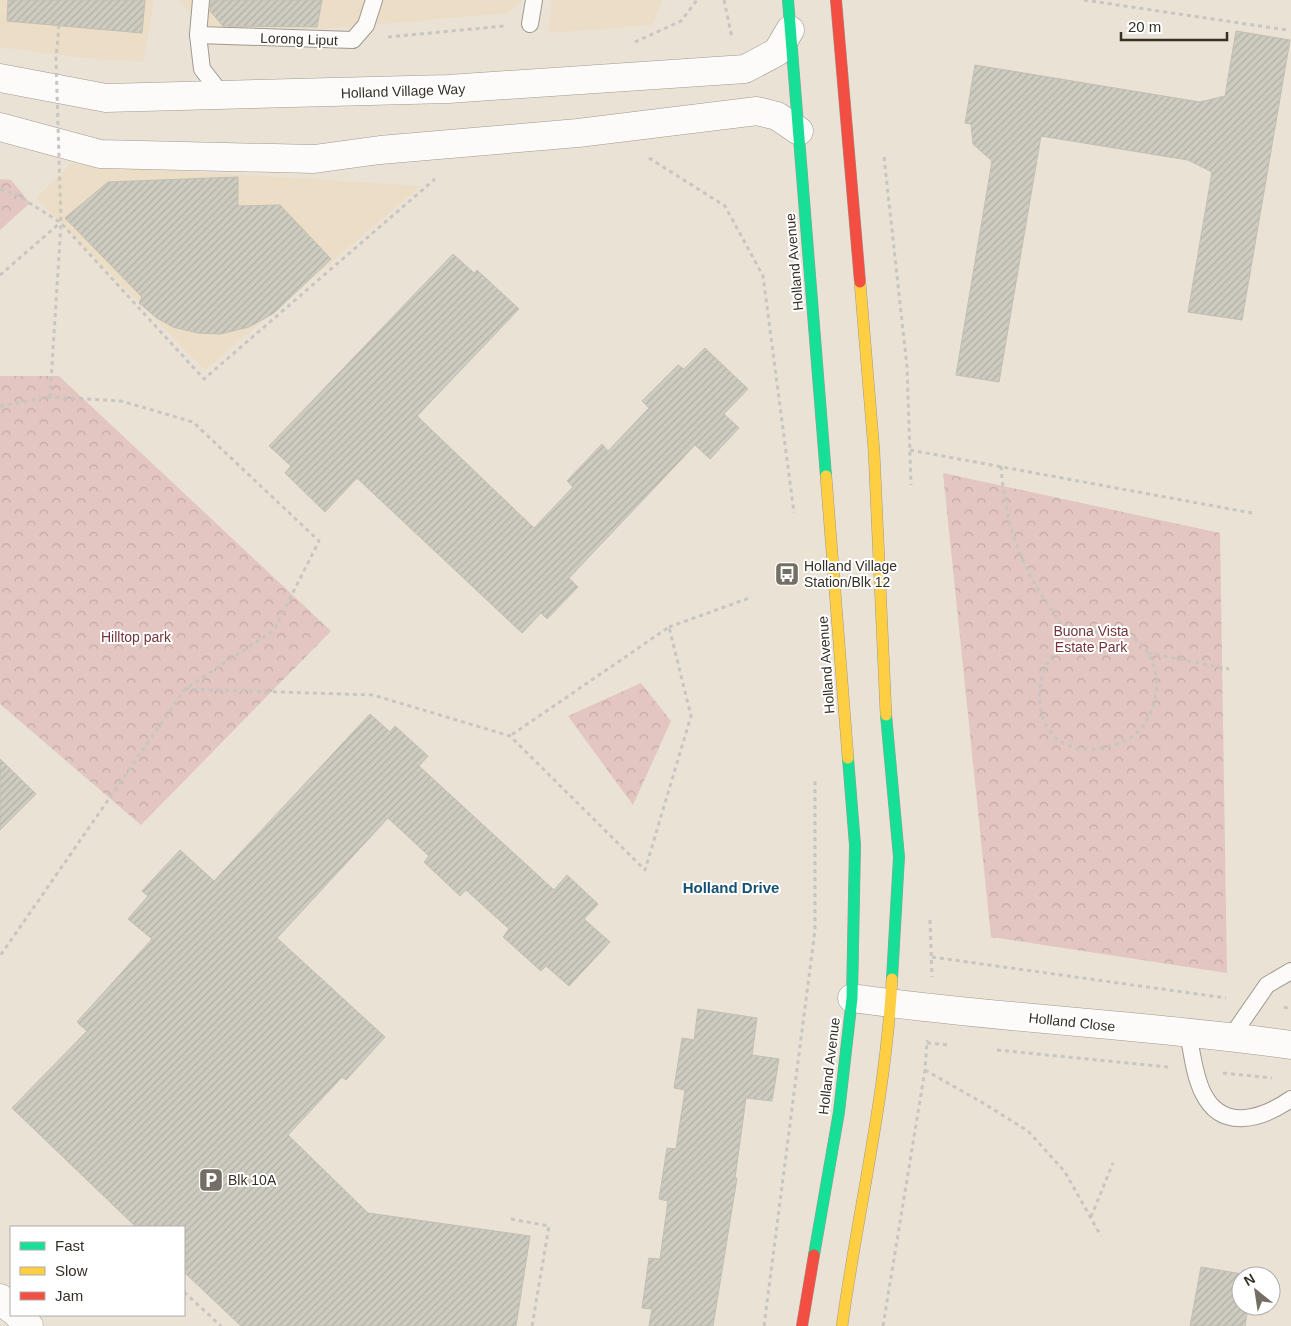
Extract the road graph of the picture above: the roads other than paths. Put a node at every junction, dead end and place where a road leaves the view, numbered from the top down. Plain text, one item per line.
1 (201, 0) edge
2 (534, 0) edge
3 (788, 0) edge
4 (836, 0) edge
5 (374, 2) edge
6 (530, 24) road end
7 (790, 30) junction
8 (198, 35) junction
9 (0, 78) edge
10 (223, 96) junction
11 (0, 128) edge
12 (799, 131) junction
13 (1291, 971) edge
14 (852, 998) junction
15 (892, 1004) junction
16 (1188, 1033) junction
17 (1231, 1036) junction
18 (1291, 1045) edge
19 (1291, 1099) edge
20 (0, 1298) edge
21 (10, 1308) edge
22 (19, 1316) edge
23 (29, 1326) edge
24 (802, 1326) edge
25 (842, 1326) edge

1 - 8 lane
2 - 6 lane
3 - 7 street, Holland Avenue
4 - 15 street
5 - 8 lane, Lorong Liput
7 - 10 street, Holland Village Way
7 - 12 street, Holland Avenue
8 - 10 lane
9 - 10 street, Holland Village Way
11 - 12 street
12 - 14 street, Holland Avenue
13 - 17 lane
14 - 15 street, Holland Close
14 - 24 street, Holland Avenue
15 - 16 street, Holland Close
15 - 25 street
16 - 17 street, Holland Close
16 - 19 lane
17 - 18 street, Holland Close
20 - 21 street
22 - 23 street

